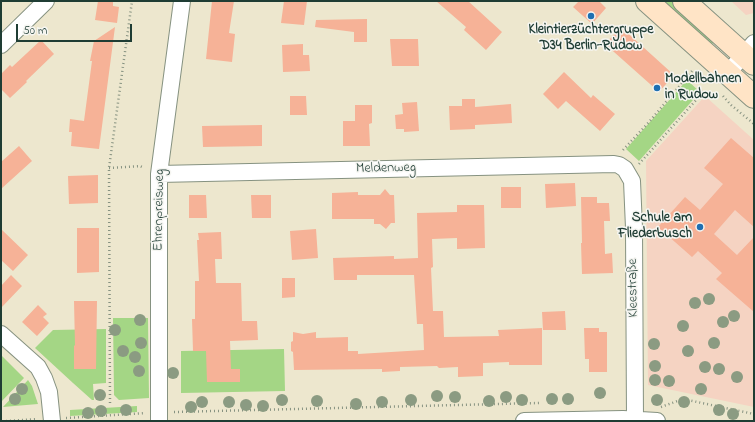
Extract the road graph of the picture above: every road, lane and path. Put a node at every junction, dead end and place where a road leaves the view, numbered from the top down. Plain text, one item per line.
1 (46, 1) edge
2 (132, 1) edge
3 (182, 1) edge
4 (647, 1) edge
5 (684, 1) edge
6 (1, 45) edge
7 (751, 54) edge
8 (692, 71) dead end
9 (727, 74) junction
10 (705, 90) dead end
11 (754, 98) edge
12 (617, 158) junction
13 (638, 165) dead end
14 (109, 168) junction
15 (159, 174) junction
16 (1, 334) edge
17 (110, 403) dead end
18 (546, 403) dead end
19 (182, 412) dead end
20 (137, 414) dead end
21 (658, 414) edge
22 (754, 414) edge
23 (70, 418) dead end
24 (33, 419) dead end
25 (636, 420) edge
26 (6, 421) edge
27 (52, 421) edge
28 (159, 421) edge
29 (524, 421) edge

1 - 6 street
2 - 14 path
3 - 15 street, Ehrenpreisweg
4 - 9 main road
5 - 7 main road
7 - 9 street
8 - 12 path
9 - 11 main road
10 - 13 path
12 - 15 street, Meldenweg
12 - 25 street, Kleestraße
14 - 15 path
14 - 17 path
15 - 28 street, Ehrenpreisweg
16 - 27 street
18 - 19 path
20 - 23 path
21 - 22 path
21 - 25 street
24 - 26 path
25 - 29 street

